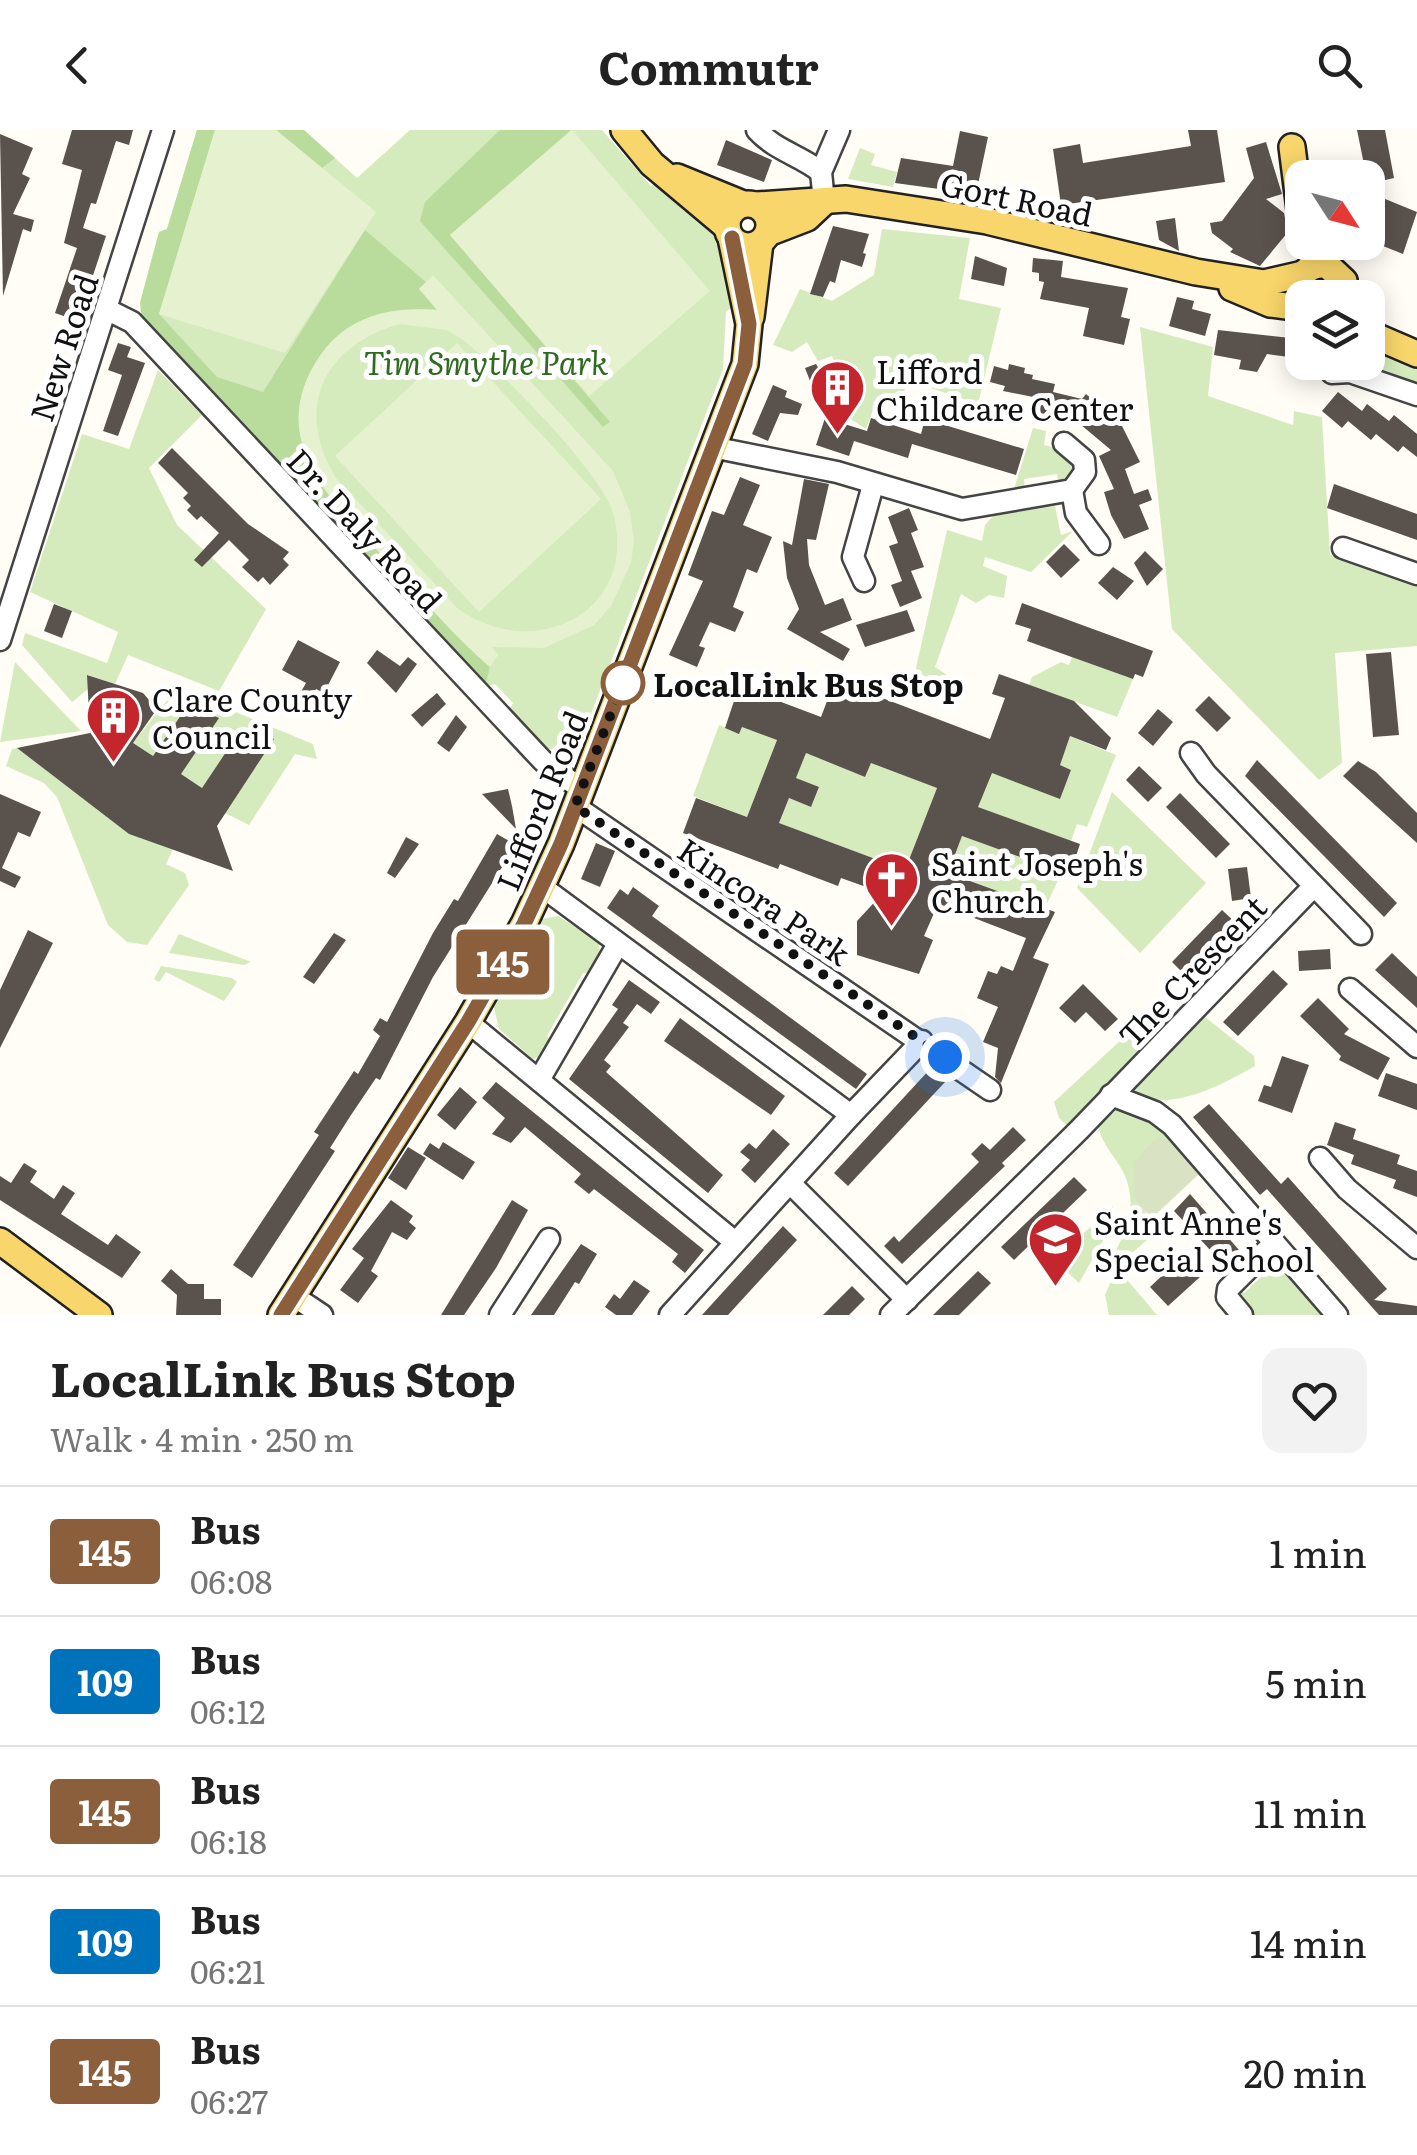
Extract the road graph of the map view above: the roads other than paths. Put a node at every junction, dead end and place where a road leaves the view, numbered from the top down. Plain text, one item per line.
1 (162, 130) edge
2 (624, 130) edge
3 (757, 130) edge
4 (821, 130) edge
5 (839, 130) edge
6 (830, 150) junction
7 (663, 172) junction
8 (821, 172) junction
9 (824, 202) junction
10 (750, 205) junction
11 (729, 232) junction
12 (764, 238) junction
13 (1315, 263) edge
14 (1196, 272) junction
15 (1342, 280) edge
16 (1285, 304) edge
17 (108, 310) junction
18 (749, 324) junction
19 (1385, 327) edge
20 (1417, 339) edge
21 (1385, 340) edge
22 (1417, 354) edge
23 (1373, 380) edge
24 (1417, 395) edge
25 (1064, 443) dead end
26 (712, 447) junction
27 (873, 485) junction
28 (1072, 490) junction
29 (1100, 544) dead end
30 (1343, 548) dead end
31 (1417, 574) edge
32 (864, 581) dead end
33 (0, 640) edge
34 (1191, 753) dead end
35 (578, 797) junction
36 (542, 886) junction
37 (1314, 886) junction
38 (1361, 934) dead end
39 (618, 944) junction
40 (1350, 989) dead end
41 (468, 1022) junction
42 (922, 1041) junction
43 (1417, 1047) edge
44 (539, 1080) junction
45 (990, 1090) dead end
46 (1111, 1095) junction
47 (850, 1115) junction
48 (1320, 1158) dead end
49 (792, 1185) junction
50 (549, 1238) dead end
51 (0, 1241) edge
52 (735, 1242) junction
53 (1274, 1243) junction
54 (1417, 1248) edge
55 (286, 1305) edge
56 (899, 1308) edge
57 (99, 1315) edge
58 (322, 1315) edge
59 (500, 1315) edge
60 (670, 1315) edge
61 (1242, 1315) edge
62 (1337, 1315) edge

1 - 17 street, New Road
2 - 7 main road, Gort Road
3 - 8 street
4 - 6 street
5 - 6 street
6 - 8 street
7 - 10 main road, Gort Road
7 - 11 main road, Gort Road
8 - 9 street
9 - 10 main road, Gort Road
9 - 12 main road
9 - 14 main road, Gort Road
10 - 11 main road
10 - 12 main road
11 - 12 main road
11 - 18 main road, Lifford Road
12 - 18 main road, Lifford Road
13 - 14 main road
13 - 15 main road
14 - 16 main road
17 - 33 street, New Road
17 - 35 street, Dr. Daly Road
18 - 26 main road, Lifford Road
19 - 20 main road
21 - 22 main road
23 - 24 street
25 - 28 street
26 - 27 street
26 - 35 main road, Lifford Road
27 - 28 street
27 - 32 street
28 - 29 street
30 - 31 street
34 - 37 street, The Crescent
35 - 36 main road, Lifford Road
35 - 42 street, Kincora Park
36 - 39 street
36 - 41 main road, Lifford Road
37 - 38 street, The Crescent
37 - 46 street, The Crescent
39 - 44 street
39 - 47 street
40 - 43 street
41 - 44 street
41 - 55 main road, Lifford Road
42 - 45 street, Kincora Park
42 - 47 street
44 - 52 street
46 - 53 street
46 - 56 street, The Crescent
47 - 49 street
48 - 54 street
49 - 52 street
49 - 56 street
50 - 59 street
51 - 57 main road
52 - 60 street
53 - 61 street
53 - 62 street
55 - 58 street

